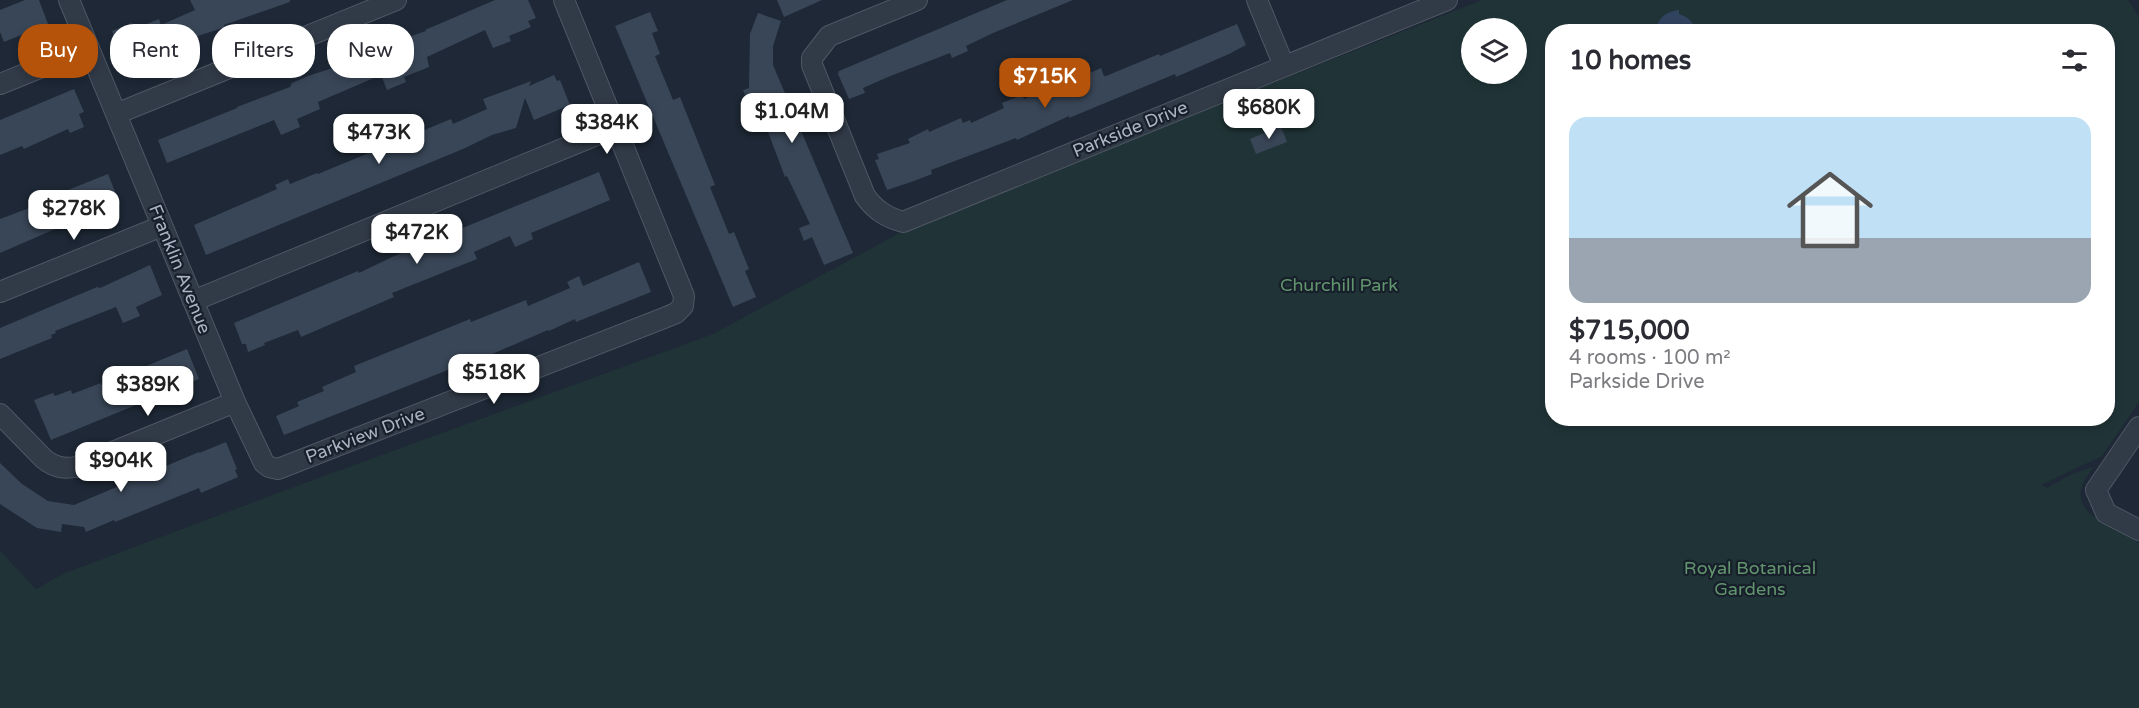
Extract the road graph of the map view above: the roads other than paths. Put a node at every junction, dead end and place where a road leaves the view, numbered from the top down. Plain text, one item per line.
1 (69, 0) edge
2 (396, 0) edge
3 (564, 0) edge
4 (917, 0) edge
5 (1257, 0) edge
6 (1447, 0) edge
7 (79, 24) edge
8 (1284, 66) junction
9 (98, 70) edge
10 (18, 77) edge
11 (0, 84) edge
12 (116, 114) junction
13 (616, 128) junction
14 (162, 226) junction
15 (0, 292) edge
16 (193, 301) junction
17 (235, 402) junction
18 (0, 414) edge
19 (2139, 427) edge
20 (269, 467) joint
21 (2139, 530) edge

1 - 7 street, Franklin Avenue
2 - 12 street
3 - 13 street
4 - 8 street, Parkside Drive
5 - 8 street
6 - 8 street, Parkside Drive
9 - 12 street, Franklin Avenue
10 - 11 street
12 - 14 street, Franklin Avenue
13 - 16 street
13 - 20 street, Parkview Drive
14 - 15 street
14 - 16 street, Franklin Avenue
16 - 17 street, Franklin Avenue
17 - 18 street
17 - 20 street, Franklin Avenue
19 - 21 street

